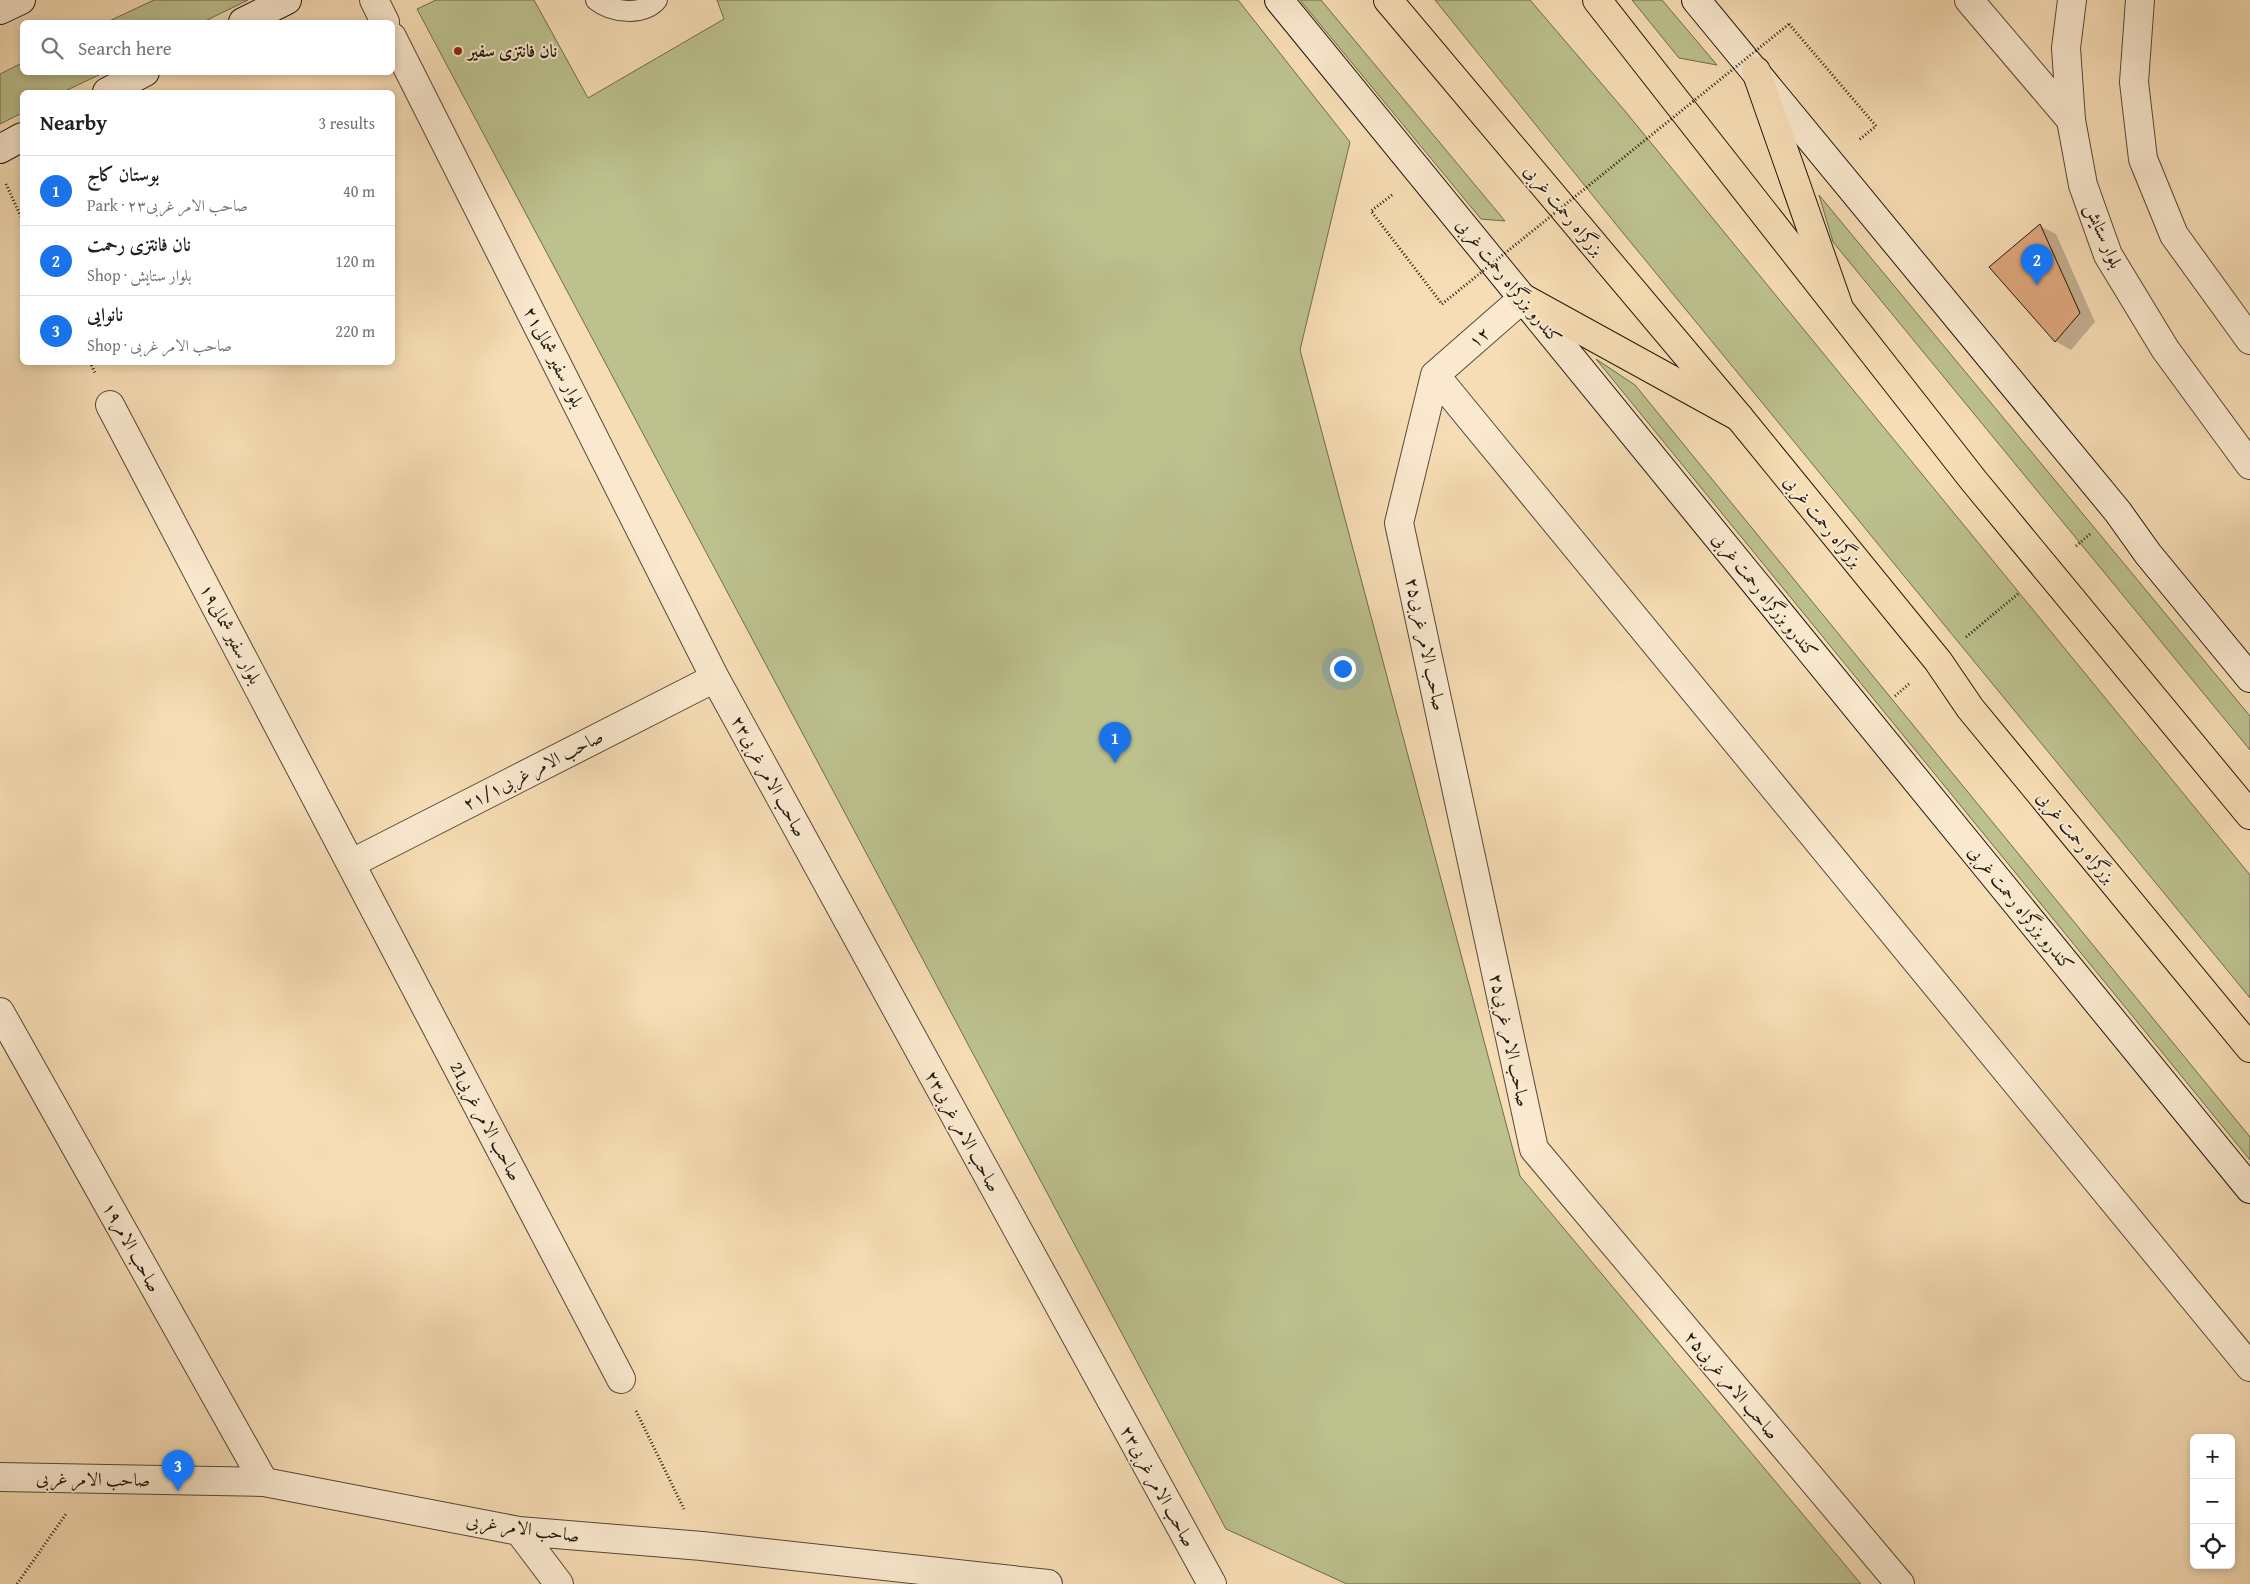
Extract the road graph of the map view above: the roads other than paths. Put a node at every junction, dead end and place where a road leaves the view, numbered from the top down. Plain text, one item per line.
1 (21, 0) edge
2 (287, 0) edge
3 (374, 0) edge
4 (596, 0) edge
5 (657, 0) edge
6 (1279, 0) edge
7 (1388, 0) edge
8 (1597, 0) edge
9 (1696, 0) edge
10 (1969, 0) edge
11 (2072, 0) edge
12 (2140, 0) edge
13 (0, 10) edge
14 (247, 20) edge
15 (384, 20) edge
16 (395, 43) edge
17 (1756, 71) junction
18 (139, 75) edge
19 (111, 90) edge
20 (2071, 120) junction
21 (20, 138) edge
22 (0, 149) edge
23 (1523, 298) junction
24 (1840, 311) junction
25 (2250, 340) edge
26 (1435, 375) junction
27 (110, 406) dead end
28 (1739, 418) junction
29 (2250, 466) edge
30 (715, 678) junction
31 (2250, 678) edge
32 (2250, 815) edge
33 (352, 863) junction
34 (0, 1012) edge
35 (2250, 1048) edge
36 (2250, 1190) edge
37 (2250, 1368) edge
38 (620, 1379) road end
39 (0, 1477) edge
40 (264, 1482) junction
41 (518, 1531) junction
42 (1031, 1583) edge
43 (559, 1584) edge
44 (1212, 1584) edge
45 (1900, 1584) edge

1 - 13 street
2 - 14 street
3 - 15 street
4 - 5 lane
6 - 23 street, کندرو بزرگراه رحمت غربی
7 - 28 main road, بزرگراه رحمت غربی
8 - 24 main road
9 - 17 street
10 - 20 street
11 - 20 street, بلوار ستایش
12 - 25 street
16 - 30 street, بلوار سفیر شمالی۲۱
17 - 24 main road
17 - 31 street
18 - 19 street
20 - 29 street, بلوار ستایش
21 - 22 street
23 - 26 street, ۱۲
23 - 28 main road
23 - 36 street, کندرو بزرگراه رحمت غربی
24 - 32 main road
26 - 37 street
26 - 45 street, صاحب الامر غربی۲۵
27 - 33 street, بلوار سفیر شمالی۱۹
28 - 35 main road, بزرگراه رحمت غربی
30 - 33 street, صاحب الامر غربی۲۱/۱
30 - 44 street, صاحب الامر غربی۲۳
33 - 38 street, 21صاحب الامر غربی
34 - 40 street, صاحب الامر۱۹
39 - 40 street, صاحب الامر غربی
40 - 41 street, صاحب الامر غربی
41 - 42 street, صاحب الامر غربی
41 - 43 street

